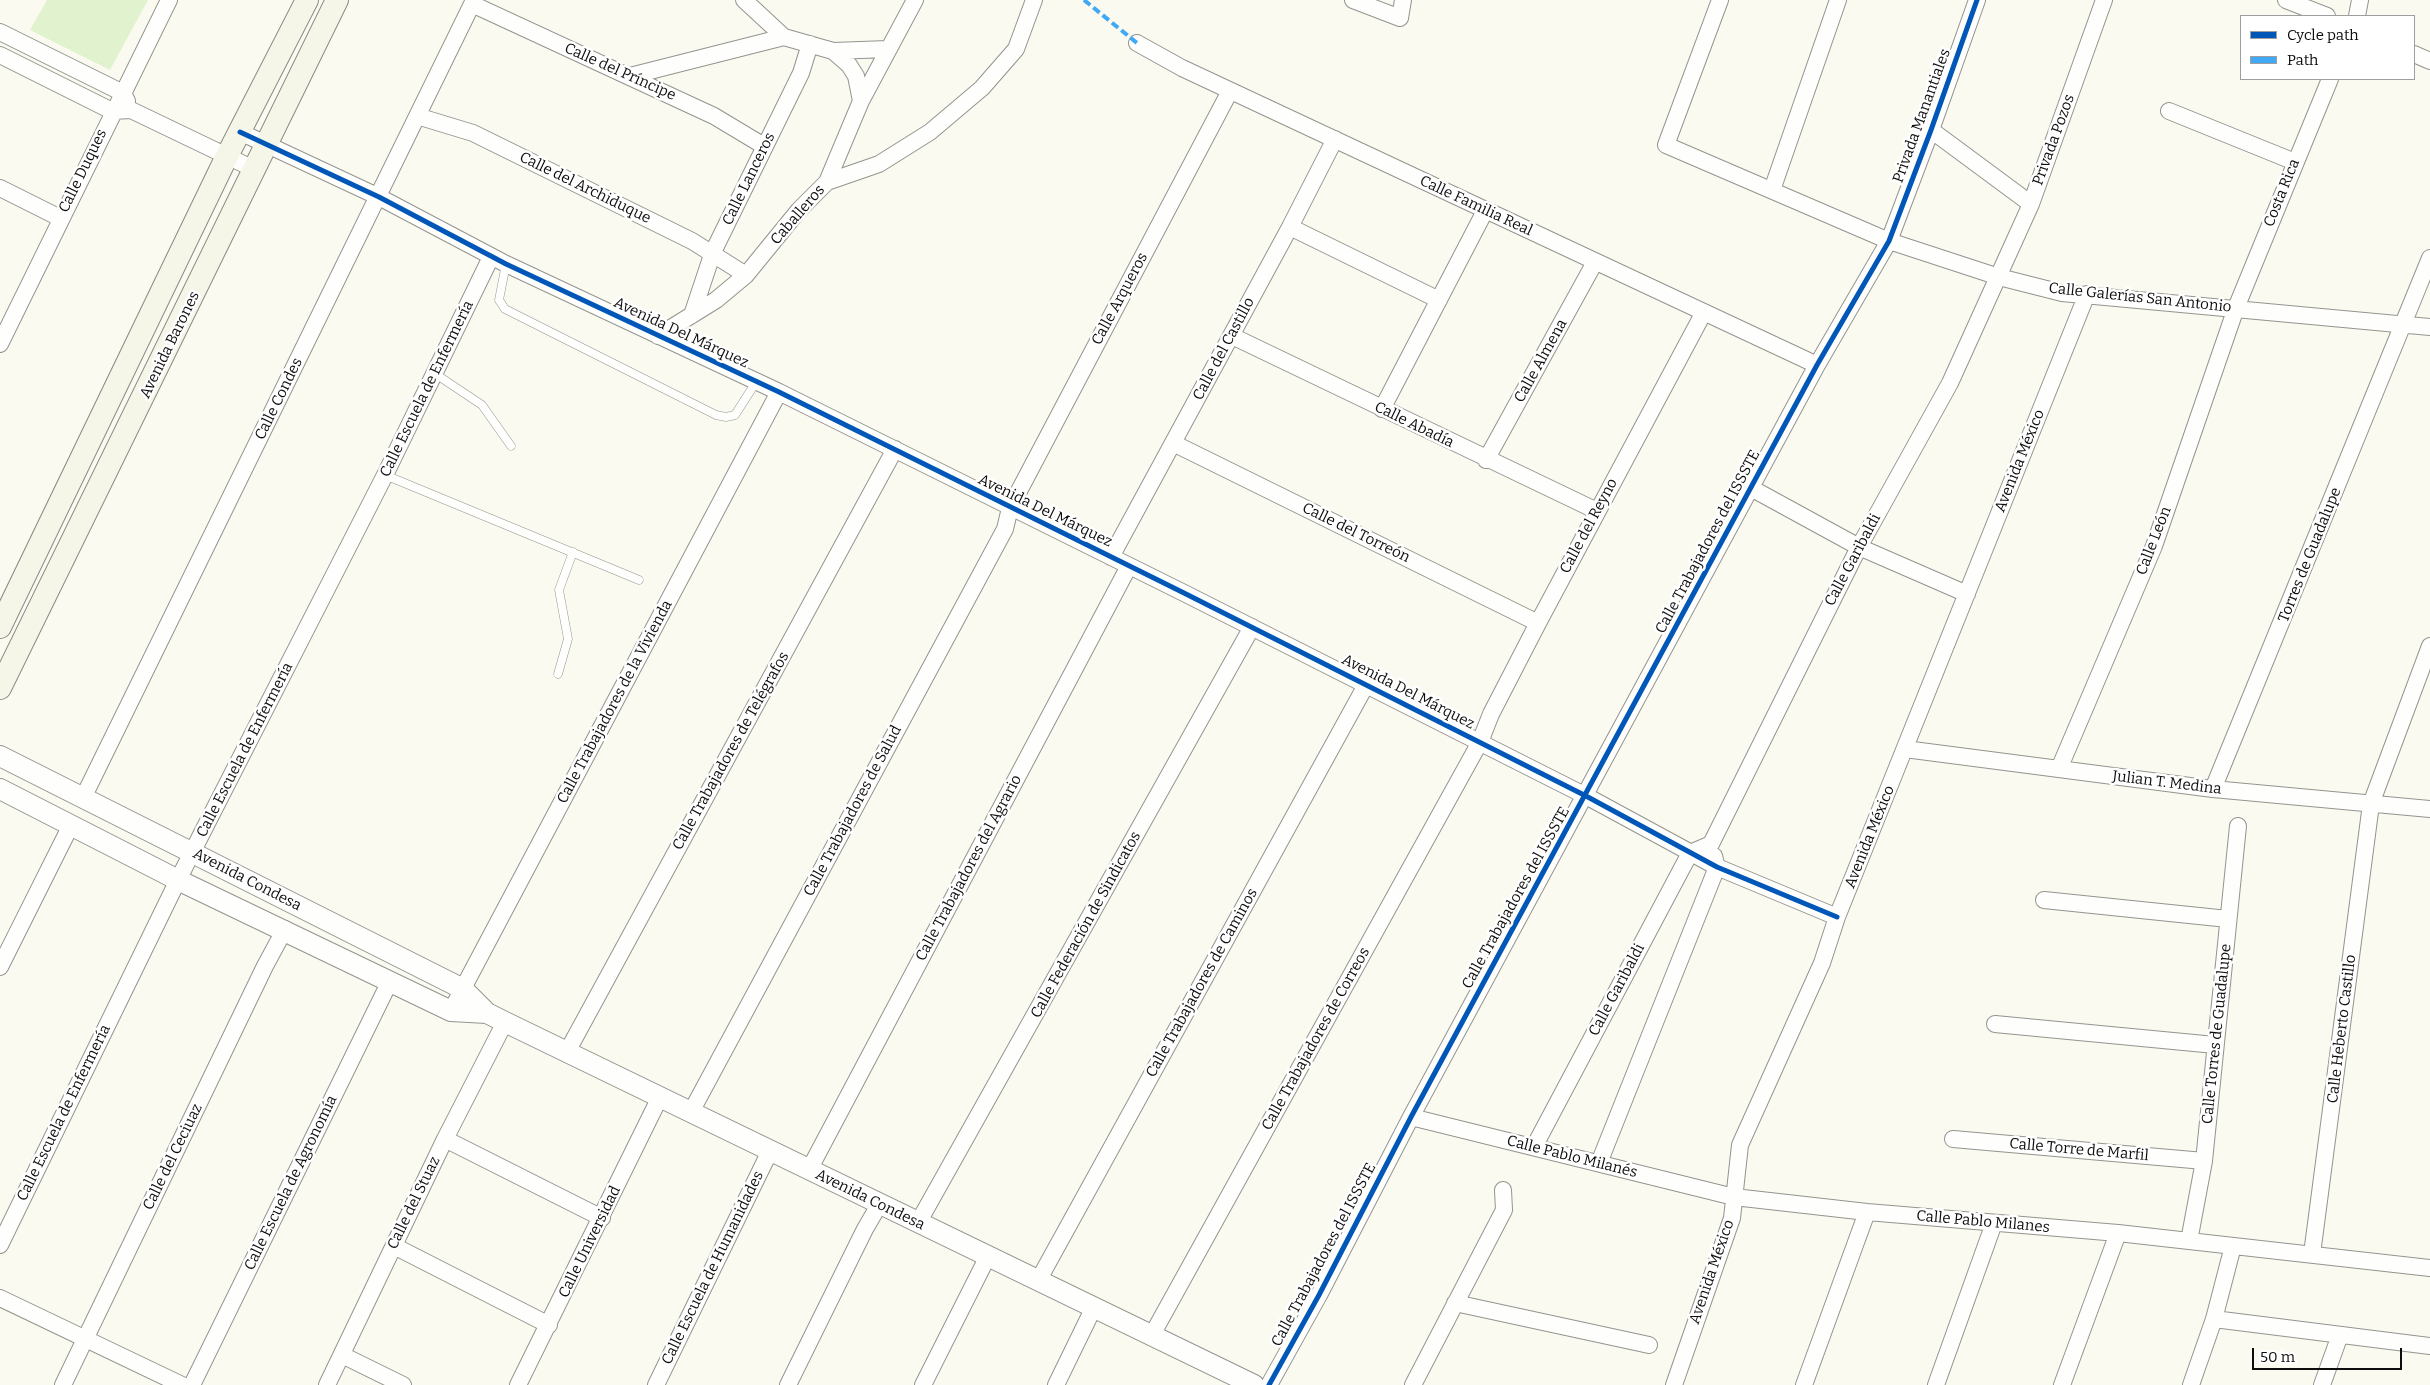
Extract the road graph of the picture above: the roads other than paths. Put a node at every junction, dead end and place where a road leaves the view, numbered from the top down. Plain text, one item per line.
1 (168, 0) edge
2 (307, 0) edge
3 (337, 0) edge
4 (744, 0) edge
5 (915, 0) edge
6 (1034, 0) edge
7 (1353, 0) edge
8 (1403, 0) edge
9 (1720, 0) edge
10 (1838, 0) edge
11 (1977, 0) edge
12 (2104, 0) edge
13 (2286, 0) edge
14 (2360, 0) edge
15 (473, 2) edge
16 (2307, 12) edge
17 (2322, 15) edge
18 (2357, 15) edge
19 (0, 32) edge
20 (784, 37) junction
21 (1136, 43) dead end
22 (810, 44) junction
23 (888, 49) junction
24 (833, 52) junction
25 (2415, 54) edge
26 (0, 55) edge
27 (2430, 61) edge
28 (630, 76) junction
29 (2325, 82) edge
30 (1230, 91) junction
31 (123, 93) junction
32 (861, 101) junction
33 (131, 110) junction
34 (112, 111) junction
35 (2169, 111) dead end
36 (416, 116) junction
37 (1931, 130) junction
38 (240, 132) junction
39 (1335, 139) junction
40 (268, 146) junction
41 (764, 146) junction
42 (226, 156) junction
43 (2295, 162) junction
44 (256, 170) junction
45 (827, 182) junction
46 (0, 188) edge
47 (1772, 190) junction
48 (379, 197) junction
49 (2032, 204) junction
50 (1485, 211) junction
51 (60, 218) junction
52 (1290, 227) junction
53 (1889, 241) junction
54 (713, 252) junction
55 (2430, 258) edge
56 (499, 260) junction
57 (1595, 262) junction
58 (746, 275) junction
59 (1999, 277) junction
60 (2087, 294) junction
61 (1439, 300) junction
62 (2236, 308) junction
63 (1704, 312) junction
64 (692, 315) junction
65 (5, 321) edge
66 (2404, 322) junction
67 (2430, 327) edge
68 (658, 336) junction
69 (1232, 336) junction
70 (0, 344) edge
71 (1817, 365) junction
72 (434, 373) junction
73 (756, 382) junction
74 (779, 392) junction
75 (1382, 409) junction
76 (97, 425) junction
77 (125, 437) junction
78 (1173, 443) junction
79 (511, 446) dead end
80 (895, 449) junction
81 (1486, 460) junction
82 (385, 475) junction
83 (1751, 488) junction
84 (1010, 508) junction
85 (1597, 511) junction
86 (1859, 547) junction
87 (573, 552) junction
88 (1111, 557) junction
89 (1130, 566) junction
90 (639, 580) dead end
91 (1967, 594) junction
92 (1538, 623) junction
93 (0, 627) edge
94 (1252, 627) junction
95 (2430, 646) edge
96 (558, 674) dead end
97 (1366, 685) junction
98 (0, 688) edge
99 (1480, 742) junction
100 (1905, 749) junction
101 (0, 756) edge
102 (2059, 769) junction
103 (0, 789) edge
104 (2212, 789) junction
105 (1586, 796) junction
106 (84, 798) junction
107 (2371, 804) junction
108 (2430, 809) edge
109 (71, 825) junction
110 (2238, 826) dead end
111 (1711, 844) junction
112 (193, 853) junction
113 (1690, 853) junction
114 (1717, 867) junction
115 (178, 880) junction
116 (2044, 900) dead end
117 (1837, 917) junction
118 (2228, 919) junction
119 (285, 929) junction
120 (0, 967) edge
121 (390, 981) junction
122 (463, 989) junction
123 (451, 1011) junction
124 (487, 1013) junction
125 (505, 1022) junction
126 (1995, 1024) dead end
127 (2215, 1045) junction
128 (567, 1052) junction
129 (660, 1097) junction
130 (691, 1112) junction
131 (1411, 1117) junction
132 (445, 1139) junction
133 (1953, 1139) dead end
134 (1534, 1147) junction
135 (770, 1151) junction
136 (2204, 1161) junction
137 (1598, 1163) junction
138 (809, 1170) junction
139 (1503, 1190) dead end
140 (1734, 1197) junction
141 (880, 1205) junction
142 (1867, 1212) junction
143 (602, 1218) junction
144 (918, 1223) junction
145 (1994, 1223) junction
146 (2118, 1233) junction
147 (2189, 1241) junction
148 (0, 1245) edge
149 (394, 1246) junction
150 (2233, 1246) junction
151 (2312, 1254) junction
152 (988, 1256) junction
153 (2430, 1268) edge
154 (1038, 1281) junction
155 (0, 1298) edge
156 (1455, 1303) junction
157 (1094, 1307) junction
158 (2214, 1319) junction
159 (548, 1324) junction
160 (2340, 1334) junction
161 (1152, 1335) junction
162 (85, 1339) junction
163 (1649, 1345) dead end
164 (2430, 1346) edge
165 (342, 1354) junction
166 (63, 1385) edge
167 (182, 1385) edge
168 (192, 1385) edge
169 (327, 1385) edge
170 (403, 1385) edge
171 (518, 1385) edge
172 (656, 1385) edge
173 (788, 1385) edge
174 (923, 1385) edge
175 (1056, 1385) edge
176 (1254, 1385) edge
177 (1269, 1385) edge
178 (1413, 1385) edge
179 (1674, 1385) edge
180 (1804, 1385) edge
181 (1936, 1385) edge
182 (2062, 1385) edge
183 (2191, 1385) edge
184 (2322, 1385) edge

1 - 31 street, Calle Duques
2 - 38 main road, Avenida Barones
3 - 40 main road, Avenida Barones
4 - 20 street
5 - 23 street, Caballeros
6 - 45 street
7 - 8 street
9 - 47 street, Calle Galerías San Antonio
10 - 47 street
11 - 37 street, Privada Manantiales
12 - 49 street, Privada Pozos
13 - 16 street
14 - 18 street
15 - 28 street, Calle del Príncipe
15 - 36 street, Calle Condes
16 - 17 street
19 - 31 street
20 - 22 street
20 - 28 street
21 - 30 street, Calle Familia Real
22 - 24 street
22 - 41 street, Calle Lanceros
23 - 24 street
23 - 32 street, Caballeros
24 - 32 street
25 - 27 street
26 - 34 street
28 - 41 street, Calle del Príncipe
29 - 43 street, Costa Rica
30 - 39 street, Calle Familia Real
30 - 84 street, Calle Arqueros
31 - 33 street
31 - 34 street, Calle Duques
32 - 45 street, Caballeros
33 - 34 street
33 - 42 street
34 - 51 street, Calle Duques
35 - 43 street
36 - 48 street, Calle Condes
36 - 54 street, Calle del Archiduque
37 - 49 street
37 - 53 street, Privada Manantiales
38 - 40 street, Avenida Del Márquez
38 - 42 main road, Avenida Barones
39 - 50 street, Calle Familia Real
39 - 52 street, Calle del Castillo
40 - 44 main road, Avenida Barones
40 - 48 street, Avenida Del Márquez
41 - 54 street, Calle Lanceros
42 - 44 street
42 - 76 main road, Avenida Barones
43 - 62 street, Costa Rica
44 - 77 main road, Avenida Barones
45 - 58 street, Caballeros
46 - 51 street
47 - 53 street, Calle Galerías San Antonio
48 - 56 street, Avenida Del Márquez
48 - 106 street, Calle Condes
49 - 59 street, Privada Pozos
50 - 57 street, Calle Familia Real
50 - 61 street
51 - 65 street, Calle Duques
52 - 61 street
52 - 69 street, Calle del Castillo
53 - 59 street, Calle Galerías San Antonio
53 - 71 street, Calle Trabajadores del ISSSTE
54 - 58 street, Calle del Archiduque
54 - 64 street, Calle Lanceros
55 - 66 street, Torres de Guadalupe
56 - 68 street, Avenida Del Márquez
56 - 72 street, Calle Escuela de Enfermería
56 - 73 lane
57 - 63 street, Calle Familia Real
57 - 81 street, Calle Almena
58 - 64 street, Caballeros
59 - 60 street, Calle Galerías San Antonio
59 - 86 street, Calle Garibaldi
60 - 62 street, Calle Galerías San Antonio
60 - 91 street, Avenida México
61 - 75 street
62 - 66 street, Calle Galerías San Antonio
62 - 102 street, Calle León
63 - 71 street, Calle Familia Real
63 - 85 street, Calle del Reyno
64 - 68 street, Caballeros
65 - 70 street, Calle Duques
66 - 67 street, Calle Galerías San Antonio
66 - 104 street, Torres de Guadalupe
68 - 73 street, Avenida Del Márquez
69 - 75 street, Calle Abadía
69 - 78 street, Calle del Castillo
71 - 83 street, Calle Trabajadores del ISSSTE
72 - 79 lane
72 - 82 street, Calle Escuela de Enfermería
73 - 74 street, Avenida Del Márquez
74 - 80 street, Avenida Del Márquez
74 - 122 street, Calle Trabajadores de la Vivienda
75 - 81 street, Calle Abadía
76 - 77 main road
76 - 93 main road, Avenida Barones
77 - 98 main road, Avenida Barones
78 - 88 street, Calle del Castillo
78 - 92 street, Calle del Torreón
80 - 84 street, Avenida Del Márquez
80 - 128 street, Calle Trabajadores de Telégrafos
81 - 85 street, Calle Abadía
82 - 87 lane
82 - 112 street, Calle Escuela de Enfermería
83 - 86 street
83 - 105 street, Calle Trabajadores del ISSSTE
84 - 88 street, Avenida Del Márquez
84 - 130 street, Calle Trabajadores de Salud
85 - 92 street, Calle del Reyno
86 - 91 street
86 - 111 street, Calle Garibaldi
87 - 90 lane
87 - 96 lane
88 - 89 street, Avenida Del Márquez
89 - 94 street, Avenida Del Márquez
89 - 138 street, Calle Trabajadores del Agrario
91 - 100 street, Avenida México
92 - 99 street, Calle del Reyno
94 - 97 street, Avenida Del Márquez
94 - 144 street, Calle Federación de Sindicatos
95 - 107 street, Calle Heberto Castillo
97 - 99 street, Avenida Del Márquez
97 - 154 street, Calle Trabajadores de Caminos
99 - 105 street, Avenida Del Márquez
99 - 161 street, Calle Trabajadores de Correos
100 - 102 street, Julian T. Medina
100 - 117 street, Avenida México
101 - 106 street, Avenida Condesa
102 - 104 street, Julian T. Medina
103 - 109 street, Avenida Condesa
104 - 107 street, Julian T. Medina
105 - 113 street, Avenida Del Márquez
105 - 131 street, Calle Trabajadores del ISSSTE
106 - 112 street, Avenida Condesa
107 - 108 street, Julian T. Medina
107 - 151 street, Calle Heberto Castillo
109 - 115 street, Avenida Condesa
109 - 120 street
110 - 118 street, Calle Torres de Guadalupe
111 - 113 street
111 - 114 street
112 - 115 street, Calle Escuela de Enfermería
112 - 122 street, Avenida Condesa
113 - 114 street, Avenida Del Márquez
113 - 134 street, Calle Garibaldi
114 - 117 street, Avenida Del Márquez
114 - 137 street
115 - 119 street, Avenida Condesa
115 - 148 street, Calle Escuela de Enfermería
116 - 118 street
117 - 140 street, Avenida México
118 - 127 street, Calle Torres de Guadalupe
119 - 121 street, Avenida Condesa
119 - 162 street, Calle del Ceciuaz
121 - 123 street, Avenida Condesa
121 - 168 street, Calle Escuela de Agronomía
122 - 123 street, Calle Trabajadores de la Vivienda
122 - 124 street, Avenida Condesa
123 - 124 street, Avenida Condesa
124 - 125 street, Avenida Condesa
125 - 128 street, Avenida Condesa
125 - 132 street, Calle del Stuaz
126 - 127 street
127 - 136 street, Calle Torres de Guadalupe
128 - 129 street, Avenida Condesa
129 - 130 street, Avenida Condesa
129 - 143 street, Calle Universidad
130 - 135 street, Avenida Condesa
131 - 134 street, Calle Pablo Milanés
131 - 177 street, Calle Trabajadores del ISSSTE
132 - 143 street
132 - 149 street, Calle del Stuaz
133 - 136 street, Calle Torre de Marfil
134 - 137 street, Calle Pablo Milanés
135 - 138 street, Avenida Condesa
135 - 172 street, Calle Escuela de Humanidades
136 - 147 street, Calle Torres de Guadalupe
137 - 140 street, Calle Pablo Milanés
138 - 141 street, Avenida Condesa
139 - 156 street
140 - 142 street, Calle Pablo Milanes
140 - 179 street, Avenida México
141 - 144 street, Avenida Condesa
141 - 173 street
142 - 145 street, Calle Pablo Milanes
142 - 180 street
143 - 159 street, Calle Universidad
144 - 152 street, Avenida Condesa
145 - 146 street, Calle Pablo Milanes
145 - 181 street
146 - 147 street, Calle Pablo Milanes
146 - 182 street
147 - 150 street, Calle Pablo Milanes
149 - 159 street
149 - 165 street, Calle del Stuaz
150 - 151 street, Calle Pablo Milanes
150 - 158 street
151 - 153 street, Calle Pablo Milanes
152 - 154 street, Avenida Condesa
152 - 174 street
154 - 157 street, Avenida Condesa
155 - 162 street
156 - 163 street
156 - 178 street
157 - 161 street, Avenida Condesa
157 - 175 street
158 - 160 street
158 - 183 street
159 - 171 street, Calle Universidad
160 - 164 street
160 - 184 street
161 - 176 street, Avenida Condesa
162 - 166 street, Calle del Ceciuaz
162 - 167 street
165 - 169 street, Calle del Stuaz
165 - 170 street

